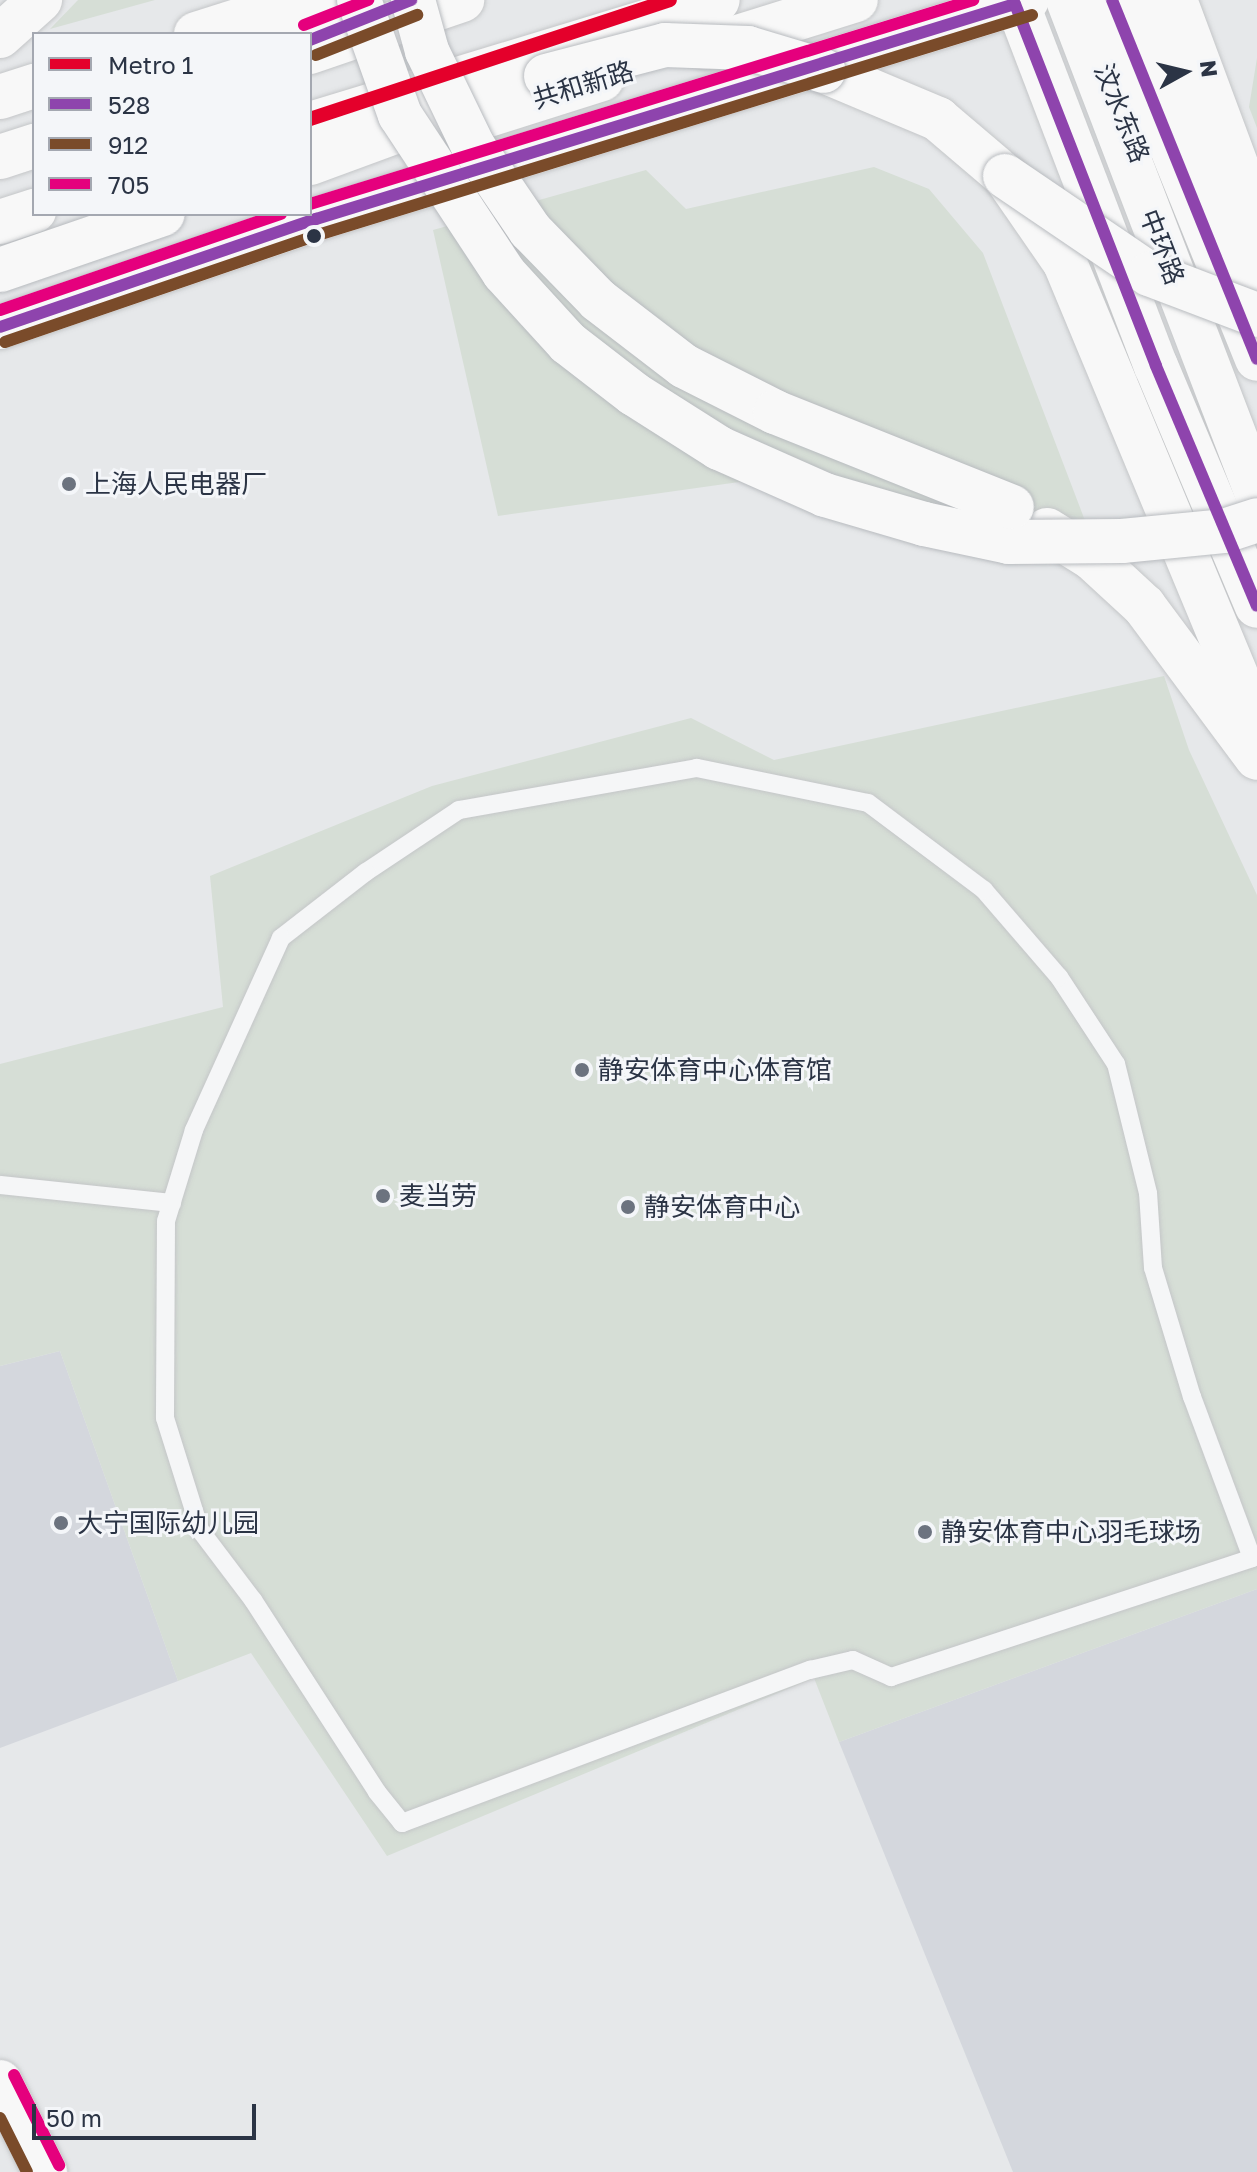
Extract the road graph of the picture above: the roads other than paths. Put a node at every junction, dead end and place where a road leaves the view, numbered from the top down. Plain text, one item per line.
1 (40, 0) edge
2 (303, 0) edge
3 (359, 0) edge
4 (377, 0) edge
5 (412, 0) edge
6 (462, 0) edge
7 (718, 0) edge
8 (856, 0) edge
9 (1068, 0) edge
10 (1076, 0) edge
11 (1112, 0) edge
12 (1150, 0) edge
13 (1175, 0) edge
14 (1019, 1) edge
15 (202, 32) edge
16 (282, 32) edge
17 (0, 36) edge
18 (312, 39) edge
19 (312, 51) edge
20 (32, 87) edge
21 (0, 97) edge
22 (32, 117) edge
23 (312, 123) edge
24 (0, 127) edge
25 (32, 145) edge
26 (0, 155) edge
27 (316, 166) edge
28 (1005, 176) junction
29 (374, 201) junction
30 (32, 212) edge
31 (157, 216) edge
32 (165, 216) edge
33 (0, 222) edge
34 (1257, 222) edge
35 (89, 240) junction
36 (0, 269) edge
37 (1257, 280) edge
38 (58, 307) junction
39 (1257, 315) edge
40 (0, 327) edge
41 (1257, 359) edge
42 (1257, 449) edge
43 (1257, 494) edge
44 (1257, 520) edge
45 (1257, 606) edge
46 (1257, 725) edge
47 (1257, 758) edge
48 (0, 1185) edge
49 (172, 1203) junction
50 (1255, 1557) edge
51 (0, 2082) edge
52 (45, 2172) edge

1 - 17 main road
2 - 15 main road
3 - 44 main road, bridge
4 - 16 main road
5 - 18 main road
5 - 47 main road, bridge
6 - 19 main road, bridge
7 - 23 main road, bridge
8 - 27 main road, 共和新路
9 - 43 main road, 中环路
10 - 42 main road, 汶水东路
11 - 41 main road, 汶水东路
12 - 37 main road
13 - 34 main road
14 - 29 main road, 共和新路
14 - 45 main road
20 - 21 main road
22 - 24 main road
25 - 26 main road
27 - 28 main road, bridge
27 - 29 main road
28 - 39 main road, bridge
28 - 46 main road, bridge
29 - 38 main road, 共和新路
30 - 33 main road
31 - 36 main road, bridge
32 - 35 main road
35 - 36 main road
35 - 38 main road
38 - 40 main road, 共和新路
48 - 49 lane
49 - 50 lane
49 - 50 lane
51 - 52 main road

